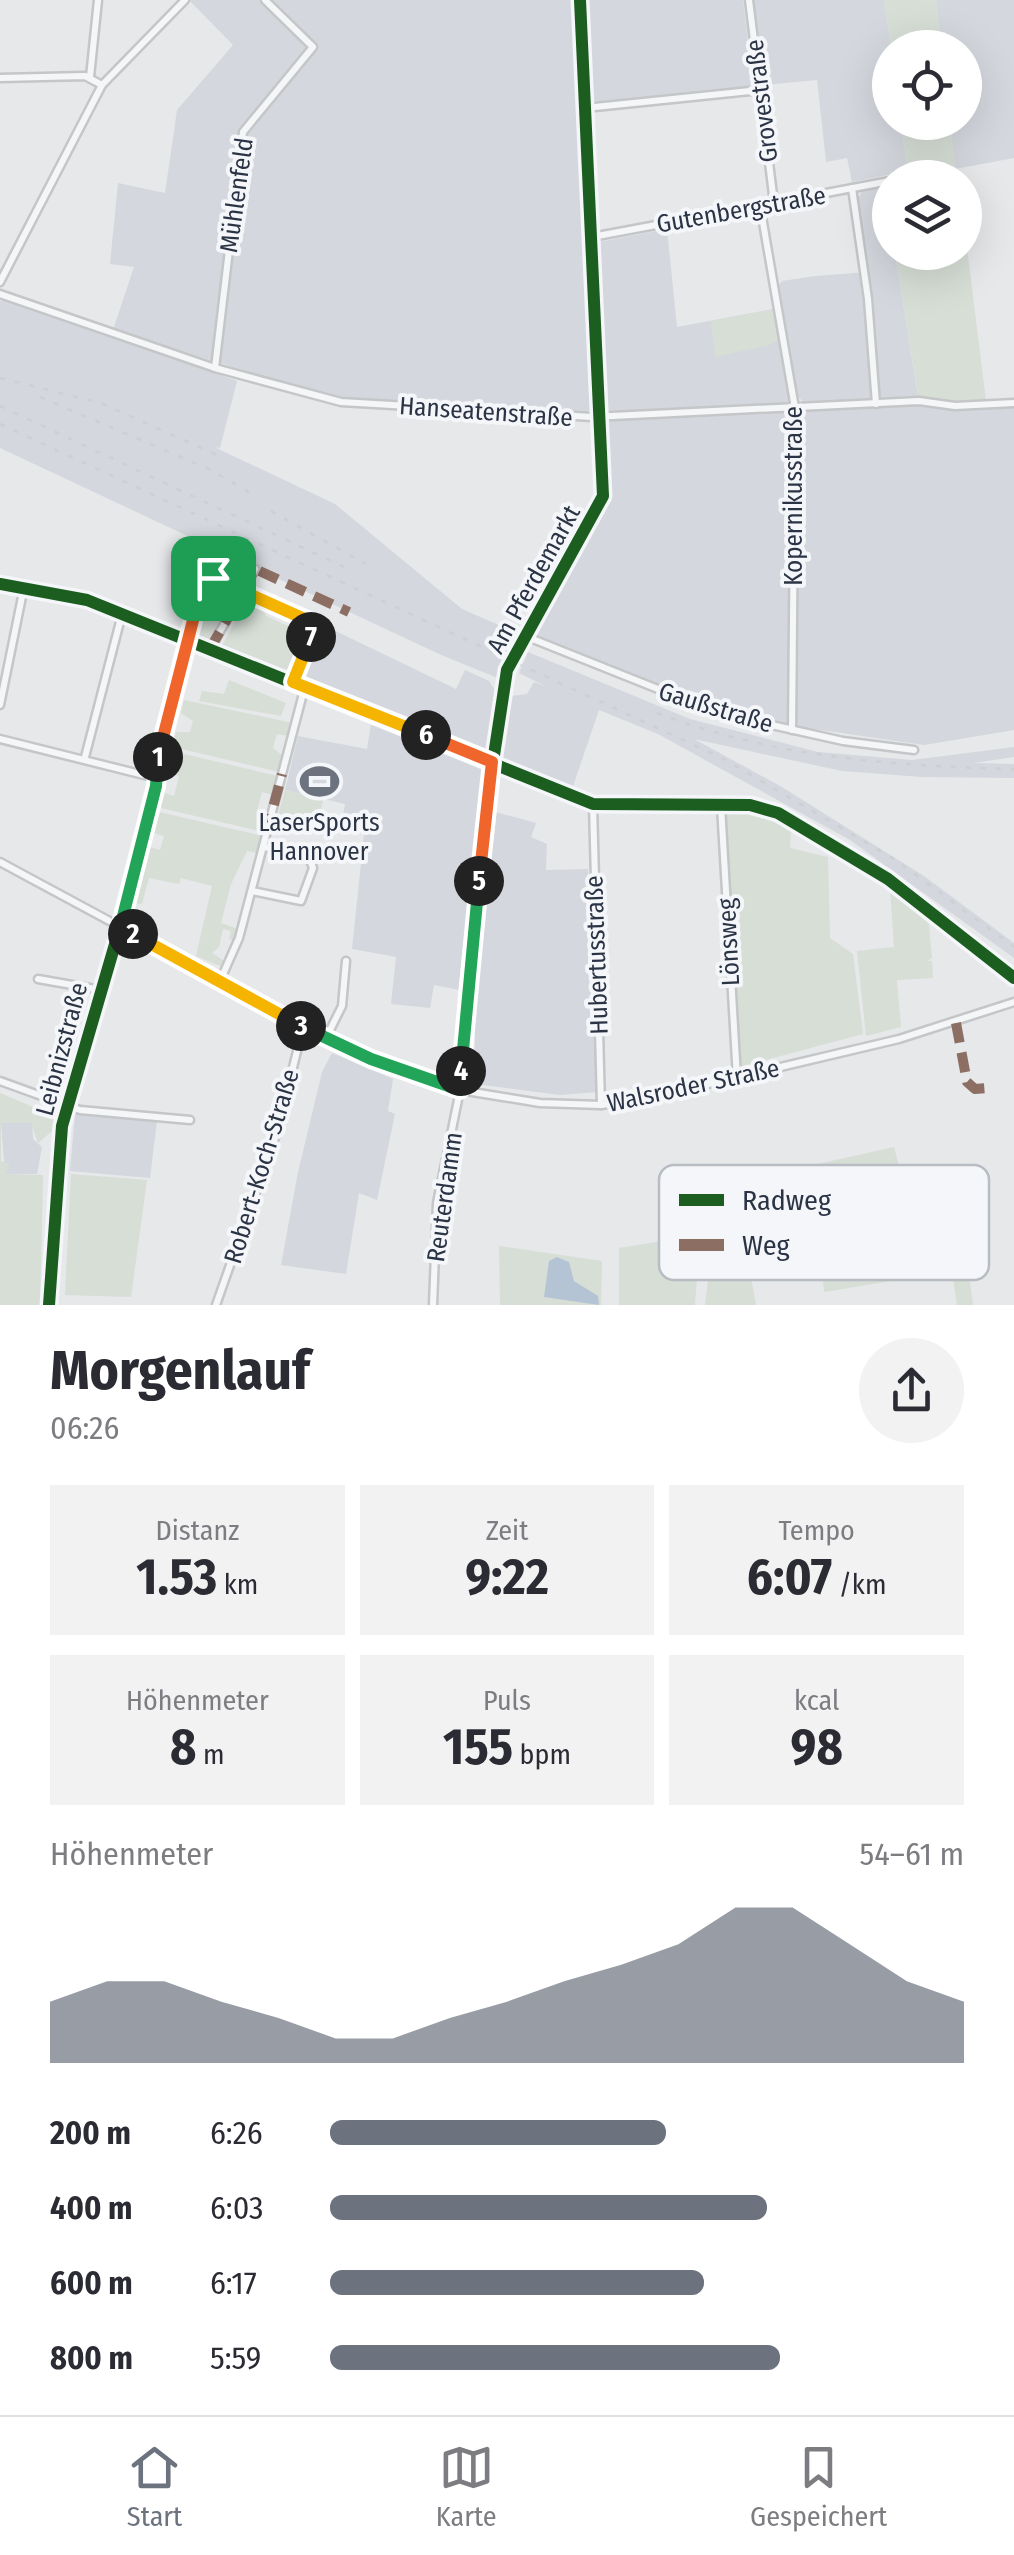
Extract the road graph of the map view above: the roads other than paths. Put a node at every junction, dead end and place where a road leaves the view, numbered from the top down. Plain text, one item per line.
1 (98, 0) edge
2 (186, 0) edge
3 (266, 0) edge
4 (580, 0) edge
5 (749, 0) edge
6 (90, 77) junction
7 (0, 78) edge
8 (102, 85) junction
9 (760, 90) junction
10 (585, 108) junction
11 (872, 184) edge
12 (852, 188) junction
13 (774, 203) junction
14 (760, 205) junction
15 (592, 237) junction
16 (0, 282) edge
17 (0, 294) edge
18 (215, 368) junction
19 (1014, 403) edge
20 (876, 404) junction
21 (796, 408) junction
22 (600, 417) junction
23 (255, 569) dead end
24 (0, 584) edge
25 (24, 586) junction
26 (243, 590) junction
27 (122, 614) junction
28 (525, 636) junction
29 (188, 641) junction
30 (210, 650) junction
31 (293, 682) junction
32 (304, 686) junction
33 (0, 705) edge
34 (792, 730) junction
35 (0, 738) edge
36 (914, 750) dead end
37 (85, 758) junction
38 (492, 762) junction
39 (157, 778) junction
40 (592, 804) junction
41 (720, 806) junction
42 (263, 847) junction
43 (0, 862) edge
44 (252, 891) junction
45 (120, 928) junction
46 (346, 961) dead end
47 (1014, 978) edge
48 (38, 979) dead end
49 (220, 981) junction
50 (101, 990) junction
51 (1014, 1002) edge
52 (303, 1027) junction
53 (326, 1038) junction
54 (737, 1078) junction
55 (0, 1080) edge
56 (460, 1090) junction
57 (601, 1105) junction
58 (68, 1107) junction
59 (190, 1120) dead end
60 (49, 1305) edge
61 (216, 1305) edge
62 (433, 1305) edge

1 - 6 street
2 - 8 street
3 - 18 street, Mühlenfeld
4 - 10 street, Am Pferdemarkt
5 - 9 street, Grovestraße
6 - 7 street
6 - 8 street
8 - 16 street
9 - 10 street
9 - 13 street, Grovestraße
10 - 15 street, Am Pferdemarkt
11 - 12 street, Gutenbergstraße
12 - 13 street, Gutenbergstraße
12 - 20 street
13 - 14 street, Gutenbergstraße
14 - 15 street, Gutenbergstraße
14 - 21 street, Kopernikusstraße
15 - 22 street, Am Pferdemarkt
17 - 18 street, Hanseatenstraße
18 - 22 street, Hanseatenstraße
19 - 20 street, Hanseatenstraße
20 - 21 street, Hanseatenstraße
21 - 22 street, Hanseatenstraße
21 - 34 street, Kopernikusstraße
22 - 28 street, Am Pferdemarkt
23 - 26 street
24 - 25 street
25 - 27 street
25 - 33 street
26 - 29 street, Leibnizstraße
26 - 30 street
26 - 31 street
27 - 29 street
27 - 37 street
28 - 34 street, Gaußstraße
28 - 38 street, Am Pferdemarkt
29 - 30 street
29 - 39 street, Leibnizstraße
30 - 31 street
31 - 32 street
32 - 38 street
32 - 42 street
34 - 36 street, Gaußstraße
35 - 37 street
37 - 39 street
38 - 40 street
38 - 56 street, Am Pferdemarkt
39 - 45 street, Leibnizstraße
40 - 41 street
40 - 57 street, Hubertusstraße
41 - 47 street
41 - 54 street, Lönsweg
42 - 44 street
42 - 44 street
43 - 45 street, Walsroder Straße
44 - 49 street
45 - 49 street, Walsroder Straße
45 - 50 street, Leibnizstraße
46 - 53 street
48 - 50 street
49 - 52 street, Walsroder Straße
50 - 58 street, Leibnizstraße
51 - 54 street, Walsroder Straße
52 - 53 street, Walsroder Straße
52 - 61 street, Robert-Koch-Straße
53 - 56 street, Walsroder Straße
54 - 57 street, Walsroder Straße
55 - 58 street
56 - 57 street, Walsroder Straße
56 - 62 street, Reuterdamm
58 - 59 street
58 - 60 street, Leibnizstraße

